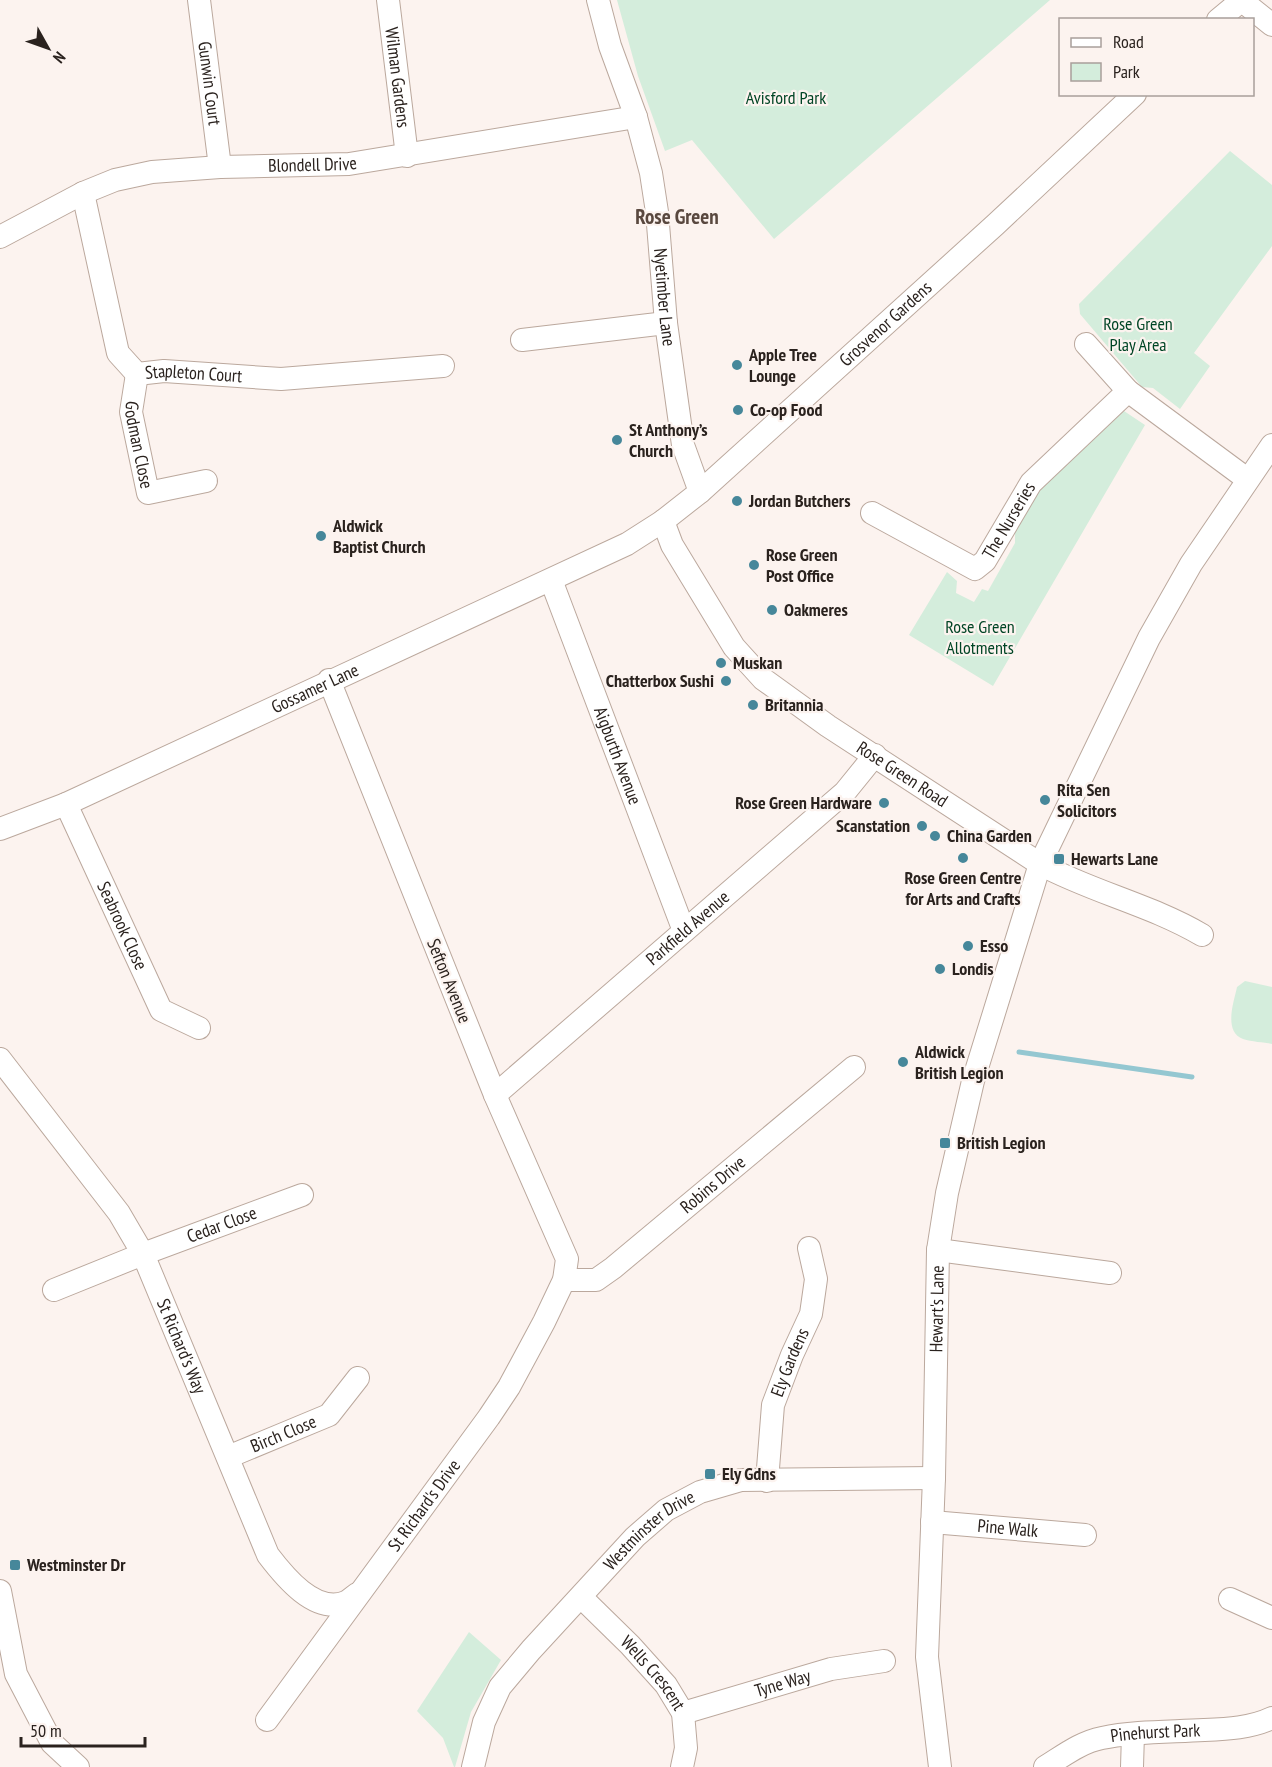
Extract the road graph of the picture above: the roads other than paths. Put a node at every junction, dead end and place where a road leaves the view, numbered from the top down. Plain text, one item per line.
1 (199, 0) edge
2 (388, 0) edge
3 (598, 0) edge
4 (1241, 0) edge
5 (1220, 18) edge
6 (1272, 25) edge
7 (1133, 96) edge
8 (636, 117) junction
9 (407, 156) junction
10 (220, 167) junction
11 (83, 193) junction
12 (0, 237) edge
13 (666, 323) junction
14 (522, 340) dead end
15 (1086, 344) dead end
16 (443, 366) dead end
17 (137, 374) junction
18 (1128, 391) junction
19 (1272, 445) edge
20 (1247, 479) junction
21 (206, 481) dead end
22 (700, 492) junction
23 (872, 513) dead end
24 (663, 521) junction
25 (627, 544) joint
26 (551, 580) junction
27 (329, 680) junction
28 (875, 755) junction
29 (66, 804) junction
30 (0, 829) edge
31 (1040, 864) junction
32 (684, 931) junction
33 (1202, 935) dead end
34 (199, 1028) dead end
35 (0, 1059) edge
36 (854, 1067) dead end
37 (495, 1095) junction
38 (302, 1195) dead end
39 (809, 1248) dead end
40 (938, 1250) junction
41 (142, 1254) junction
42 (1110, 1273) dead end
43 (564, 1280) junction
44 (54, 1290) dead end
45 (358, 1378) dead end
46 (228, 1457) junction
47 (934, 1478) junction
48 (767, 1480) junction
49 (932, 1522) junction
50 (1085, 1535) dead end
51 (0, 1591) edge
52 (361, 1591) junction
53 (581, 1597) junction
54 (1230, 1599) dead end
55 (1272, 1618) edge
56 (884, 1661) dead end
57 (683, 1713) junction
58 (1272, 1718) edge
59 (267, 1720) dead end
60 (1133, 1734) junction
61 (78, 1767) edge
62 (473, 1767) edge
63 (682, 1767) edge
64 (940, 1767) edge
65 (1045, 1767) edge
66 (1132, 1767) edge

1 - 10 street, Gunwin Court
2 - 9 street, Wilman Gardens
3 - 8 street, Nyetimber Lane
4 - 5 street
4 - 6 street
7 - 22 street, Grosvenor Gardens
8 - 9 street, Blondell Drive
8 - 13 street, Nyetimber Lane
9 - 10 street, Blondell Drive
10 - 11 street, Blondell Drive
11 - 12 street, Blondell Drive
11 - 17 street, Stapleton Court
13 - 14 street
13 - 22 street, Nyetimber Lane
15 - 18 street
16 - 17 street, Stapleton Court
17 - 21 street, Godman Close
18 - 20 street
18 - 23 street, The Nurseries
19 - 20 street
20 - 31 street
22 - 24 street, Grosvenor Gardens
24 - 25 street, Grosvenor Gardens
24 - 28 street, Rose Green Road
25 - 26 street, Gossamer Lane
26 - 27 street, Gossamer Lane
26 - 32 street, Aigburth Avenue
27 - 29 street, Gossamer Lane
27 - 37 street, Sefton Avenue
28 - 31 street, Rose Green Road
28 - 32 street, Parkfield Avenue
29 - 30 street, Gossamer Lane
29 - 34 street, Seabrook Close
31 - 33 street, Rose Green Road
31 - 40 street, Hewart's Lane
32 - 37 street, Parkfield Avenue
35 - 41 street, St Richard's Way
36 - 43 street, Robins Drive
37 - 43 street, Sefton Avenue
38 - 41 street, Cedar Close
39 - 48 street, Ely Gardens
40 - 42 street
40 - 47 street, Hewart's Lane
41 - 44 street, Cedar Close
41 - 46 street, St Richard's Way
43 - 52 street, St Richard's Drive
45 - 46 street, Birch Close
46 - 52 street, St Richard's Way
47 - 48 street, Westminster Drive
47 - 49 street, Hewart's Lane
48 - 53 street, Westminster Drive
49 - 50 street, Pine Walk
49 - 64 street, Hewart's Lane
51 - 61 street
52 - 59 street, St Richard's Drive
53 - 57 street, Wells Crescent
53 - 62 street, Westminster Drive
54 - 55 street
56 - 57 street, Tyne Way
57 - 63 street, Wells Crescent
58 - 60 street, Pinehurst Park
60 - 65 street, Pinehurst Park
60 - 66 street

